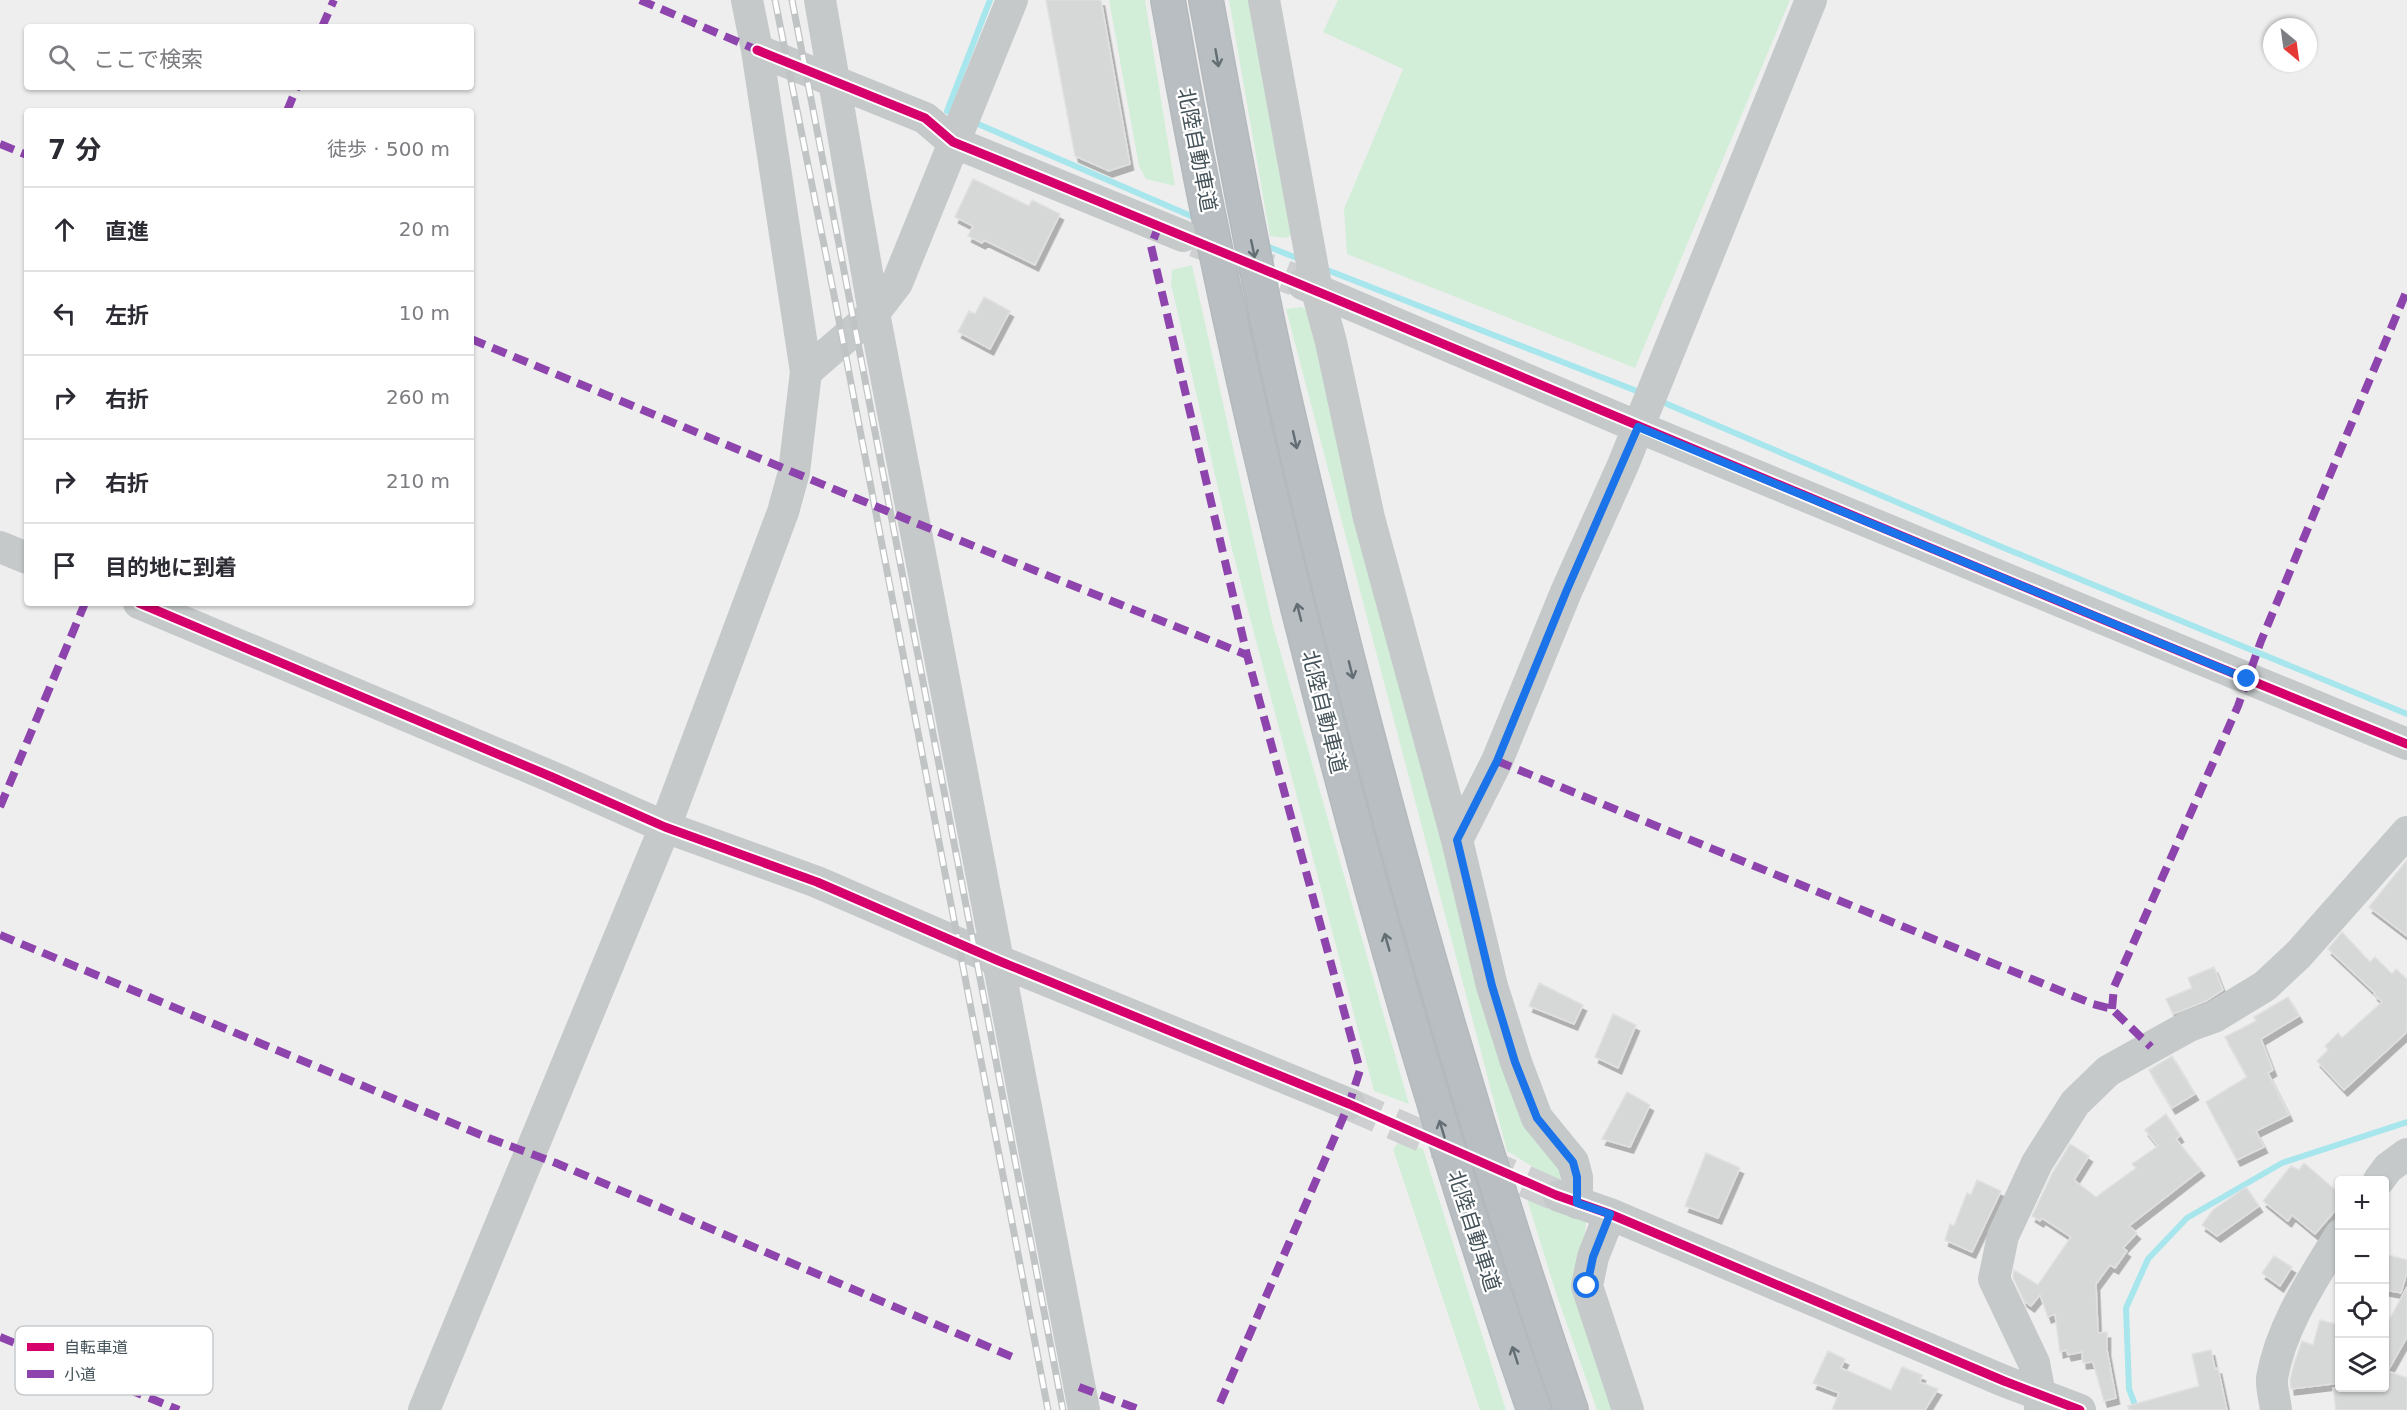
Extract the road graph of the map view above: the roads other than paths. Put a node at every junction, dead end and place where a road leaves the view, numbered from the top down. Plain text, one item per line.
1 (747, 0) edge
2 (820, 0) edge
3 (1012, 0) edge
4 (1168, 0) edge
5 (1206, 0) edge
6 (1264, 0) edge
7 (1811, 0) edge
8 (757, 50) junction
9 (835, 81) junction
10 (953, 142) junction
11 (1183, 236) tunnel mouth
12 (1306, 286) junction
13 (874, 313) junction
14 (806, 372) junction
15 (1638, 427) junction
16 (0, 547) edge
17 (24, 557) edge
18 (146, 606) edge
19 (2407, 744) edge
20 (665, 827) junction
21 (2407, 832) edge
22 (1457, 840) junction
23 (999, 961) junction
24 (1349, 1104) tunnel mouth
25 (2407, 1154) edge
26 (2382, 1176) edge
27 (1610, 1214) junction
28 (2335, 1243) edge
29 (2040, 1403) edge
30 (424, 1410) edge
31 (1084, 1410) edge
32 (1534, 1410) edge
33 (1571, 1410) edge
34 (1628, 1410) edge
35 (2080, 1410) edge
36 (2276, 1410) edge

1 - 8 street
2 - 9 street
3 - 10 street
32 -> 4 highway, 北陸自動車道
5 -> 33 highway, 北陸自動車道
6 - 12 street
7 - 15 street
8 - 9 street
8 - 14 street
9 - 10 street
9 - 13 street
10 - 11 street
10 - 13 street
12 - 15 street
12 - 22 street
13 - 14 street
13 - 23 street
14 - 20 street
15 - 19 street
15 - 22 street
16 - 17 street
18 - 20 street
20 - 23 street
20 - 30 street
21 - 29 street
22 - 27 street
23 - 24 street
23 - 31 street
25 - 26 street
27 - 29 street
27 - 34 street
28 - 36 street
29 - 35 street

